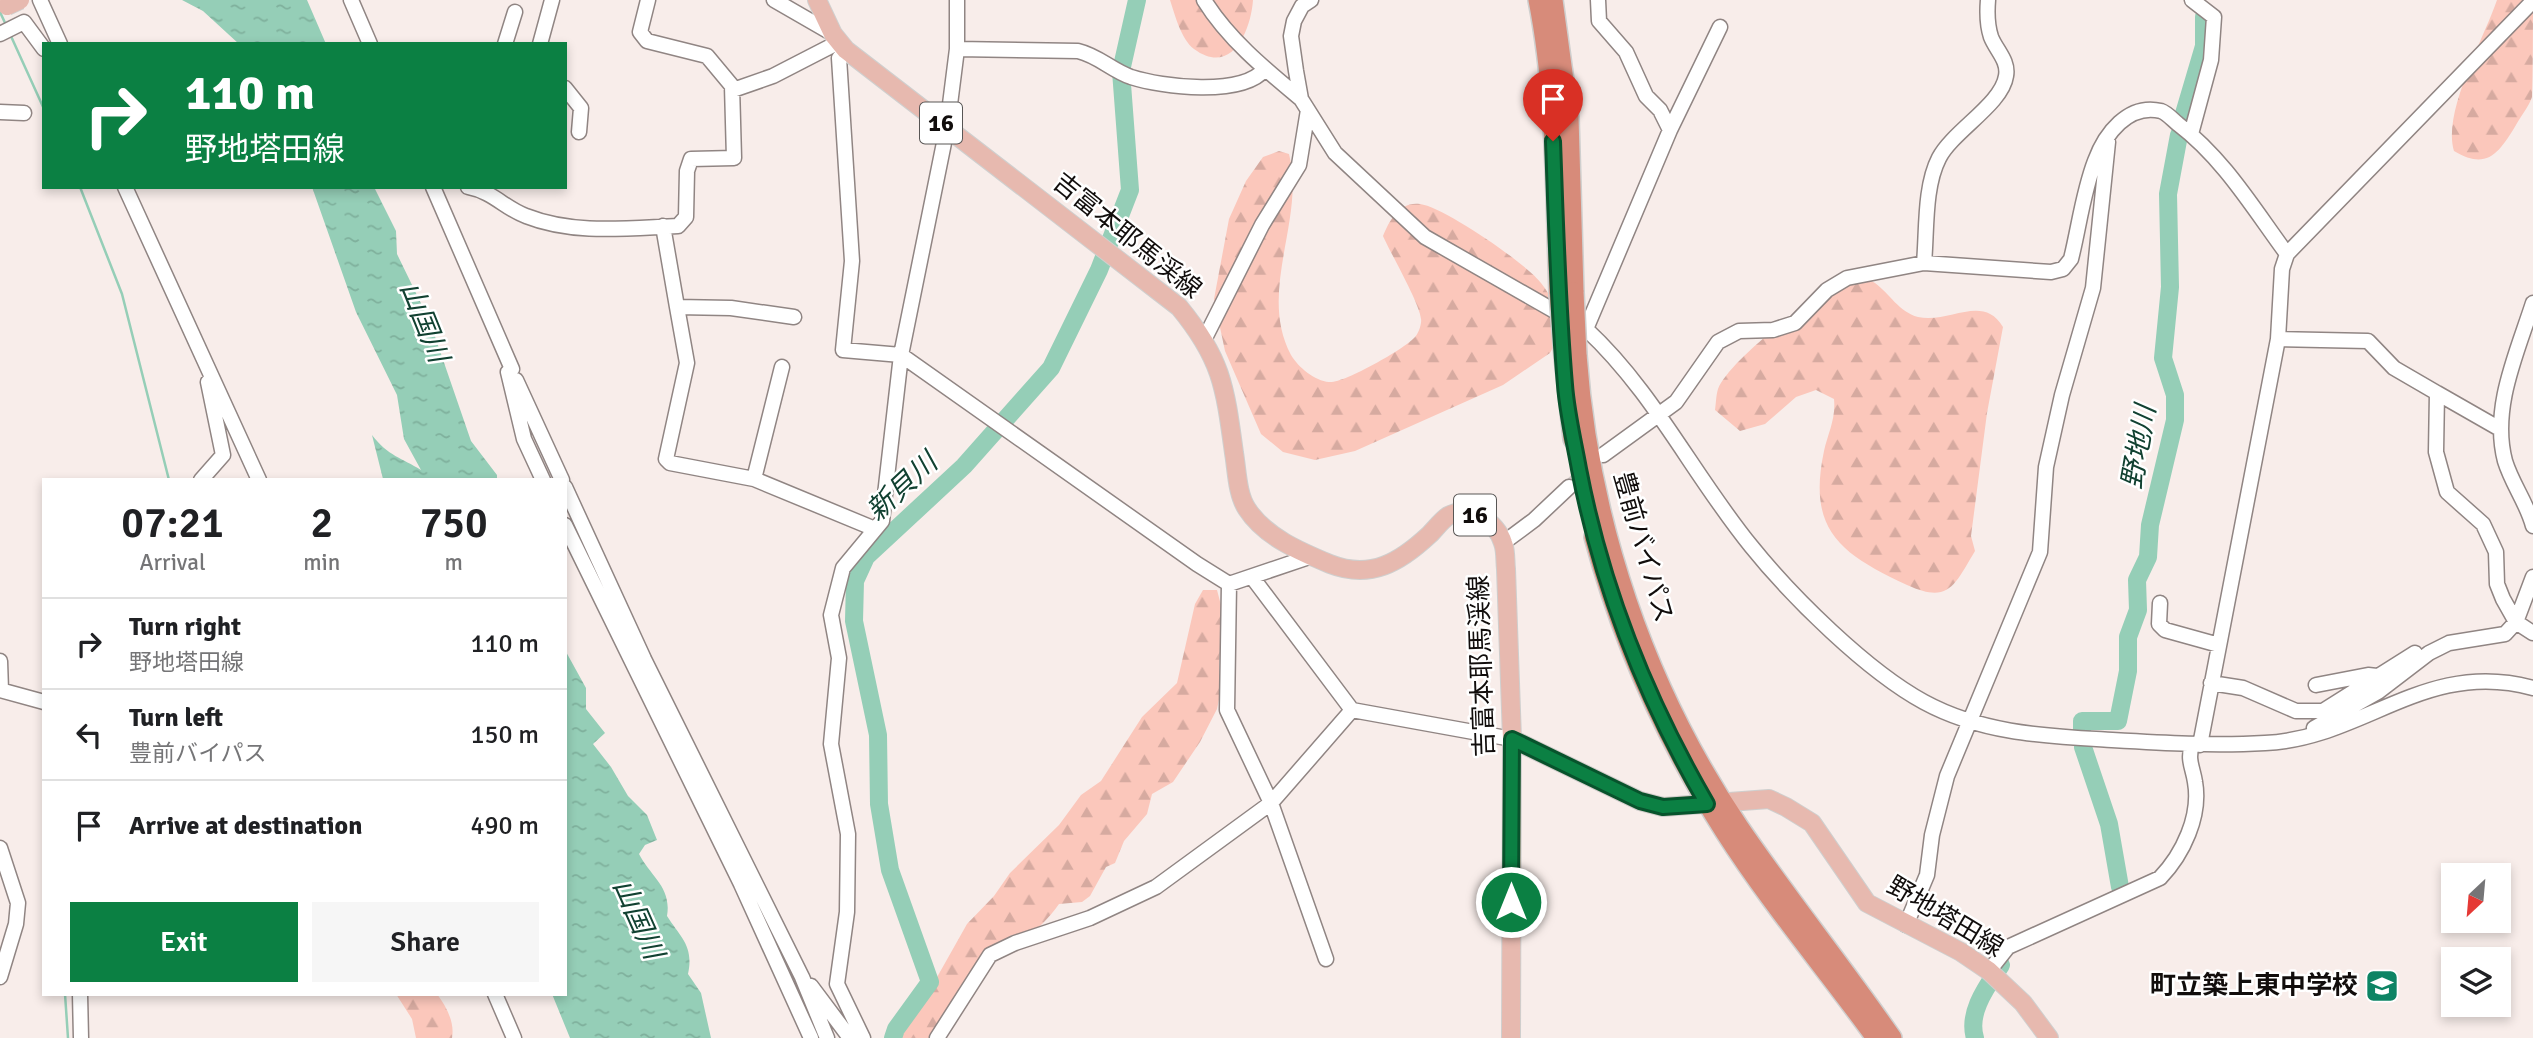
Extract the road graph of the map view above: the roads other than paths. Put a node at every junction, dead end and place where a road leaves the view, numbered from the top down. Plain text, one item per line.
1 (40, 0) edge
2 (351, 0) edge
3 (552, 0) edge
4 (648, 0) edge
5 (774, 0) edge
6 (817, 0) edge
7 (957, 0) edge
8 (1204, 0) edge
9 (1311, 0) edge
10 (1538, 0) edge
11 (1553, 0) edge
12 (1598, 0) edge
13 (1988, 0) edge
14 (2192, 0) edge
15 (2533, 1) edge
16 (10, 4) edge
17 (514, 12) dead end
18 (24, 22) junction
19 (1720, 27) dead end
20 (0, 34) edge
21 (59, 42) edge
22 (369, 42) edge
23 (506, 42) edge
24 (541, 42) edge
25 (840, 42) junction
26 (42, 46) edge
27 (957, 49) junction
28 (1265, 69) junction
29 (567, 90) edge
30 (733, 90) junction
31 (1304, 104) junction
32 (0, 112) edge
33 (24, 113) dead end
34 (947, 128) junction
35 (1670, 130) junction
36 (579, 132) dead end
37 (2191, 134) junction
38 (2109, 138) junction
39 (126, 189) edge
40 (434, 189) edge
41 (477, 189) edge
42 (663, 226) junction
43 (2287, 254) junction
44 (1924, 263) junction
45 (1566, 292) junction
46 (2533, 303) edge
47 (677, 307) junction
48 (794, 317) dead end
49 (1586, 329) junction
50 (1205, 338) junction
51 (2278, 339) junction
52 (901, 355) junction
53 (202, 356) junction
54 (782, 367) dead end
55 (512, 369) junction
56 (2437, 393) junction
57 (1659, 414) junction
58 (2500, 429) junction
59 (1603, 455) tunnel mouth
60 (203, 478) edge
61 (258, 478) edge
62 (542, 478) edge
63 (561, 478) edge
64 (754, 479) junction
65 (1569, 488) tunnel mouth
66 (567, 491) edge
67 (2533, 526) edge
68 (567, 529) edge
69 (875, 529) junction
70 (1503, 542) junction
71 (1312, 556) junction
72 (1251, 576) junction
73 (2533, 577) edge
74 (1230, 584) junction
75 (2160, 603) dead end
76 (2516, 622) junction
77 (2533, 633) edge
78 (2219, 645) junction
79 (2437, 649) junction
80 (0, 661) edge
81 (2378, 676) junction
82 (2211, 683) junction
83 (2316, 685) dead end
84 (2533, 688) edge
85 (1, 690) edge
86 (42, 701) edge
87 (1352, 710) junction
88 (1971, 722) junction
89 (2311, 736) junction
90 (1512, 739) junction
91 (2196, 745) junction
92 (1271, 803) junction
93 (1715, 803) junction
94 (0, 848) edge
95 (1906, 925) junction
96 (1326, 959) dead end
97 (1989, 971) junction
98 (0, 977) edge
99 (802, 977) junction
100 (80, 996) edge
101 (496, 996) edge
102 (81, 1038) edge
103 (514, 1038) edge
104 (811, 1038) edge
105 (827, 1038) edge
106 (850, 1038) edge
107 (863, 1038) edge
108 (937, 1038) edge
109 (1511, 1038) edge
110 (1876, 1038) edge
111 (1892, 1038) edge
112 (2049, 1038) edge

1 - 21 street
2 - 22 street
3 - 24 street
4 - 30 street
5 - 25 street
6 - 25 main road, 吉富本耶馬渓線 / 16
7 - 27 street
8 - 28 street
9 - 31 street
10 - 45 highway, 豊前バイパス
11 - 45 highway, 豊前バイパス
12 - 35 street
13 - 44 street
14 - 37 street
15 - 43 street
16 - 18 street
17 - 23 street
18 - 20 street
18 - 26 street
19 - 35 street
25 - 30 street
25 - 34 main road, 吉富本耶馬渓線 / 16
25 - 52 street
27 - 28 street
27 - 34 street
28 - 31 street
29 - 36 street
30 - 42 street
31 - 49 street
31 - 50 street
32 - 33 street
34 - 50 main road, 吉富本耶馬渓線 / 16
34 - 52 street
35 - 49 street
37 - 38 street
37 - 43 street
38 - 44 street
38 - 88 street
39 - 53 street
40 - 55 street
41 - 42 street
42 - 47 street
43 - 51 street
44 - 57 street
45 - 93 highway, 豊前バイパス, bridge
46 - 58 street
47 - 48 street
47 - 64 street
49 - 57 street
50 - 71 main road, 吉富本耶馬渓線 / 16
51 - 56 street
51 - 78 street
52 - 69 street
52 - 74 street
53 - 60 street
53 - 61 street
54 - 64 street
55 - 62 street
55 - 63 street
56 - 58 street
56 - 76 street
57 - 59 street
57 - 88 street
58 - 67 street
64 - 69 street
65 - 70 street
66 - 99 street
68 - 104 street
69 - 107 street
70 - 71 main road, 吉富本耶馬渓線 / 16
70 - 90 main road, 吉富本耶馬渓線 / 16
71 - 72 street
72 - 74 street
72 - 87 street
73 - 76 street
74 - 92 street
75 - 78 street
76 - 77 street
76 - 79 street
78 - 82 street
79 - 81 street
79 - 89 street
80 - 85 street
81 - 82 street
81 - 83 street
82 - 91 street
84 - 89 street
85 - 86 street
87 - 90 street
87 - 92 street
88 - 91 street
88 - 95 street
89 - 91 street
90 - 93 main road, 野地塔田線
90 - 109 main road, 吉富本耶馬渓線 / 16
91 - 97 street
92 - 96 street
92 - 108 street
93 - 95 main road, 野地塔田線
93 - 110 highway, 豊前バイパス
93 - 111 highway, 豊前バイパス
94 - 98 street
95 - 97 main road, 野地塔田線
97 - 112 main road, 野地塔田線
99 - 105 street
99 - 106 street
100 - 102 street
101 - 103 street

